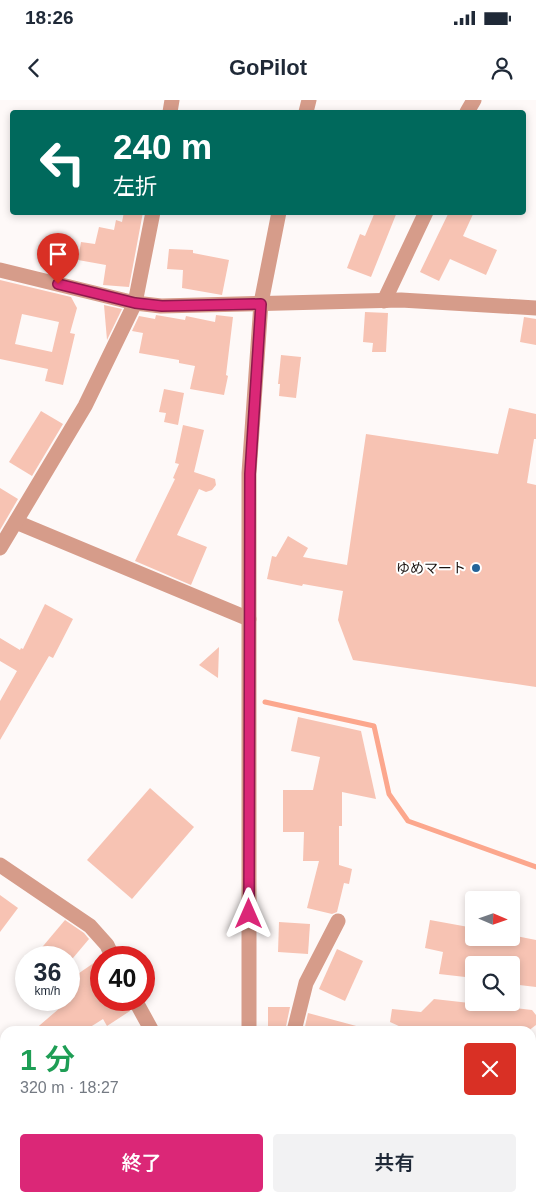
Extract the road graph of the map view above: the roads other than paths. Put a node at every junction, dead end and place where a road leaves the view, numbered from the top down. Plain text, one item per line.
1 (152, 215) edge
2 (278, 215) edge
3 (425, 215) edge
4 (0, 270) edge
5 (384, 300) junction
6 (135, 303) junction
7 (261, 304) junction
8 (536, 308) edge
9 (16, 522) junction
10 (0, 548) edge
11 (250, 619) junction
12 (0, 865) edge
13 (338, 921) dead end
14 (107, 946) edge
15 (142, 1011) edge
16 (149, 1026) edge
17 (249, 1026) edge
18 (295, 1026) edge

1 - 6 street
2 - 7 street
3 - 5 street
4 - 6 street
5 - 7 street
5 - 8 street
6 - 7 street
6 - 9 street
7 - 11 street
9 - 10 street
9 - 11 street
11 - 17 street
12 - 14 street
13 - 18 street
15 - 16 street

